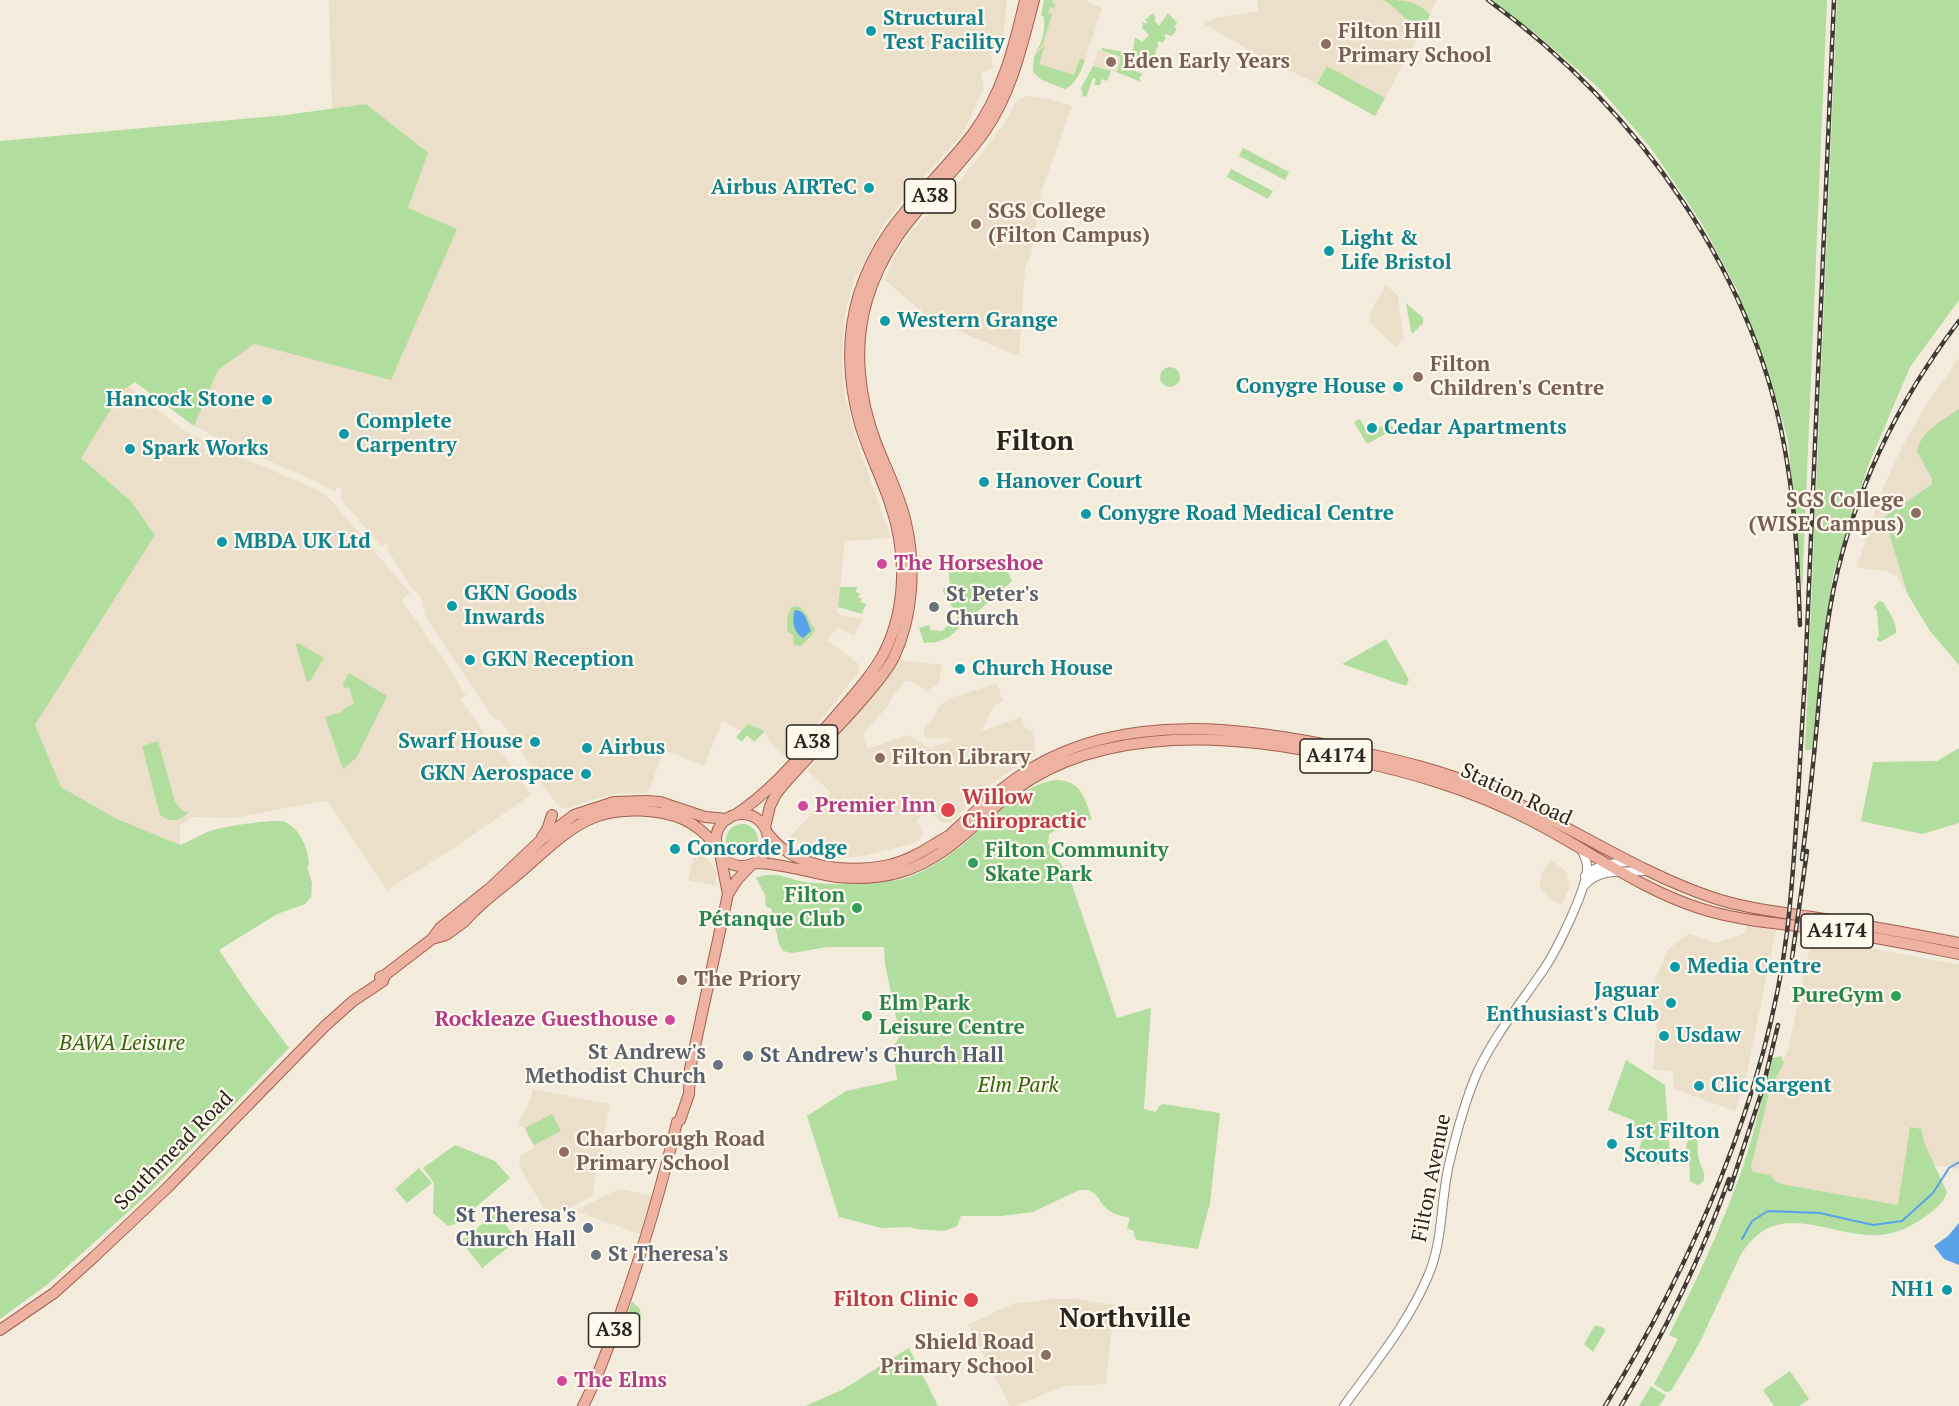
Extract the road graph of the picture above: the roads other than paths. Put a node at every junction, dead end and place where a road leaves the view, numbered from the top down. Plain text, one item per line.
1 (1025, 0) edge
2 (1034, 0) edge
3 (552, 815) dead end
4 (731, 817) junction
5 (766, 831) junction
6 (948, 836) junction
7 (541, 840) junction
8 (1580, 847) junction
9 (718, 849) junction
10 (943, 850) junction
11 (1608, 863) junction
12 (753, 864) junction
13 (1627, 867) junction
14 (1585, 876) junction
15 (1582, 889) junction
16 (728, 894) junction
17 (470, 915) junction
18 (453, 918) junction
19 (432, 939) junction
20 (1959, 943) edge
21 (1959, 954) edge
22 (0, 1330) edge
23 (583, 1406) edge
24 (1344, 1406) edge

1 - 4 main road, A38
2 - 5 main road, A38
3 - 7 main road
4 - 5 main road
4 - 7 main road, Southmead Road
4 - 9 main road
5 - 6 main road, A4174
5 - 12 main road
6 - 10 main road, A4174
6 - 13 main road, Station Road / A4174
7 - 18 main road, Southmead Road
8 - 10 main road, Station Road / A4174
8 - 11 main road, Station Road / A4174
8 - 14 street, Filton Avenue
9 - 12 main road
9 - 16 main road, A38
9 - 17 main road, Southmead Road
10 - 12 main road, A4174
11 - 13 main road, Station Road / A4174
11 - 14 street
12 - 16 main road, A38
13 - 15 street
13 - 20 main road, Station Road / A4174
13 - 21 main road, Station Road / A4174
14 - 15 street, Filton Avenue
15 - 24 street, Filton Avenue
16 - 23 main road, A38
17 - 18 main road
17 - 19 main road, Southmead Road
18 - 19 main road, Southmead Road
19 - 22 main road, Southmead Road

